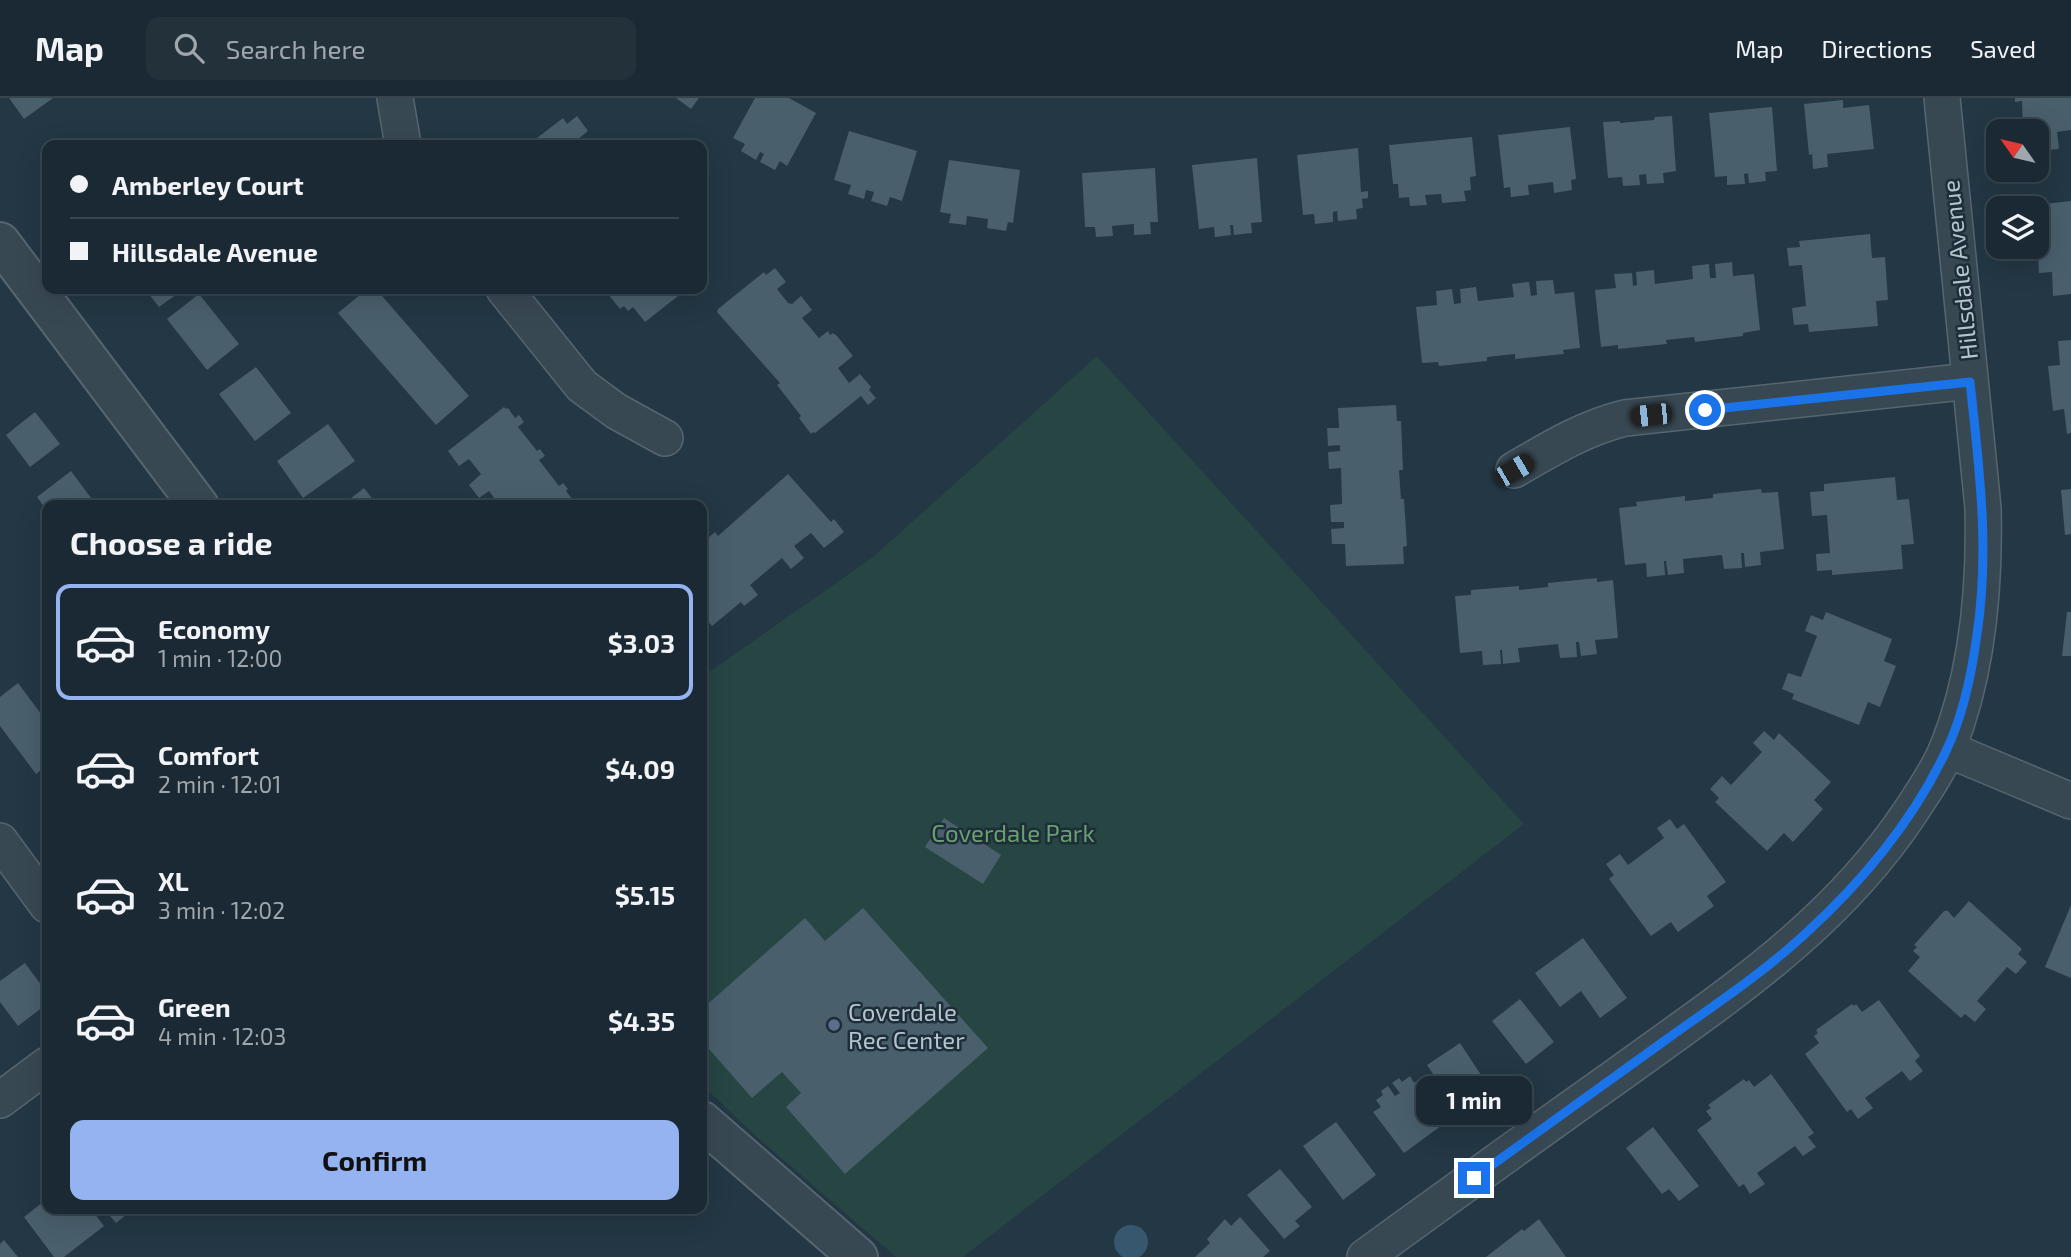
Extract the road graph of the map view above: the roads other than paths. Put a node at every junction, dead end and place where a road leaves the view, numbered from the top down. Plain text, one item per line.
1 (395, 98) edge
2 (1942, 98) edge
3 (402, 140) edge
4 (0, 242) edge
5 (508, 294) edge
6 (1970, 382) junction
7 (665, 438) dead end
8 (1514, 470) dead end
9 (194, 500) edge
10 (1947, 749) junction
11 (2071, 801) edge
12 (0, 841) edge
13 (42, 898) edge
14 (42, 1069) edge
15 (0, 1100) edge
16 (707, 1125) edge
17 (858, 1257) edge
18 (1365, 1257) edge

1 - 3 street
2 - 6 street, Hillsdale Avenue
4 - 9 street
5 - 7 street
6 - 8 street
6 - 10 street, Hillsdale Avenue
10 - 11 street
10 - 18 street, Hillsdale Avenue
12 - 13 street
14 - 15 street
16 - 17 street

